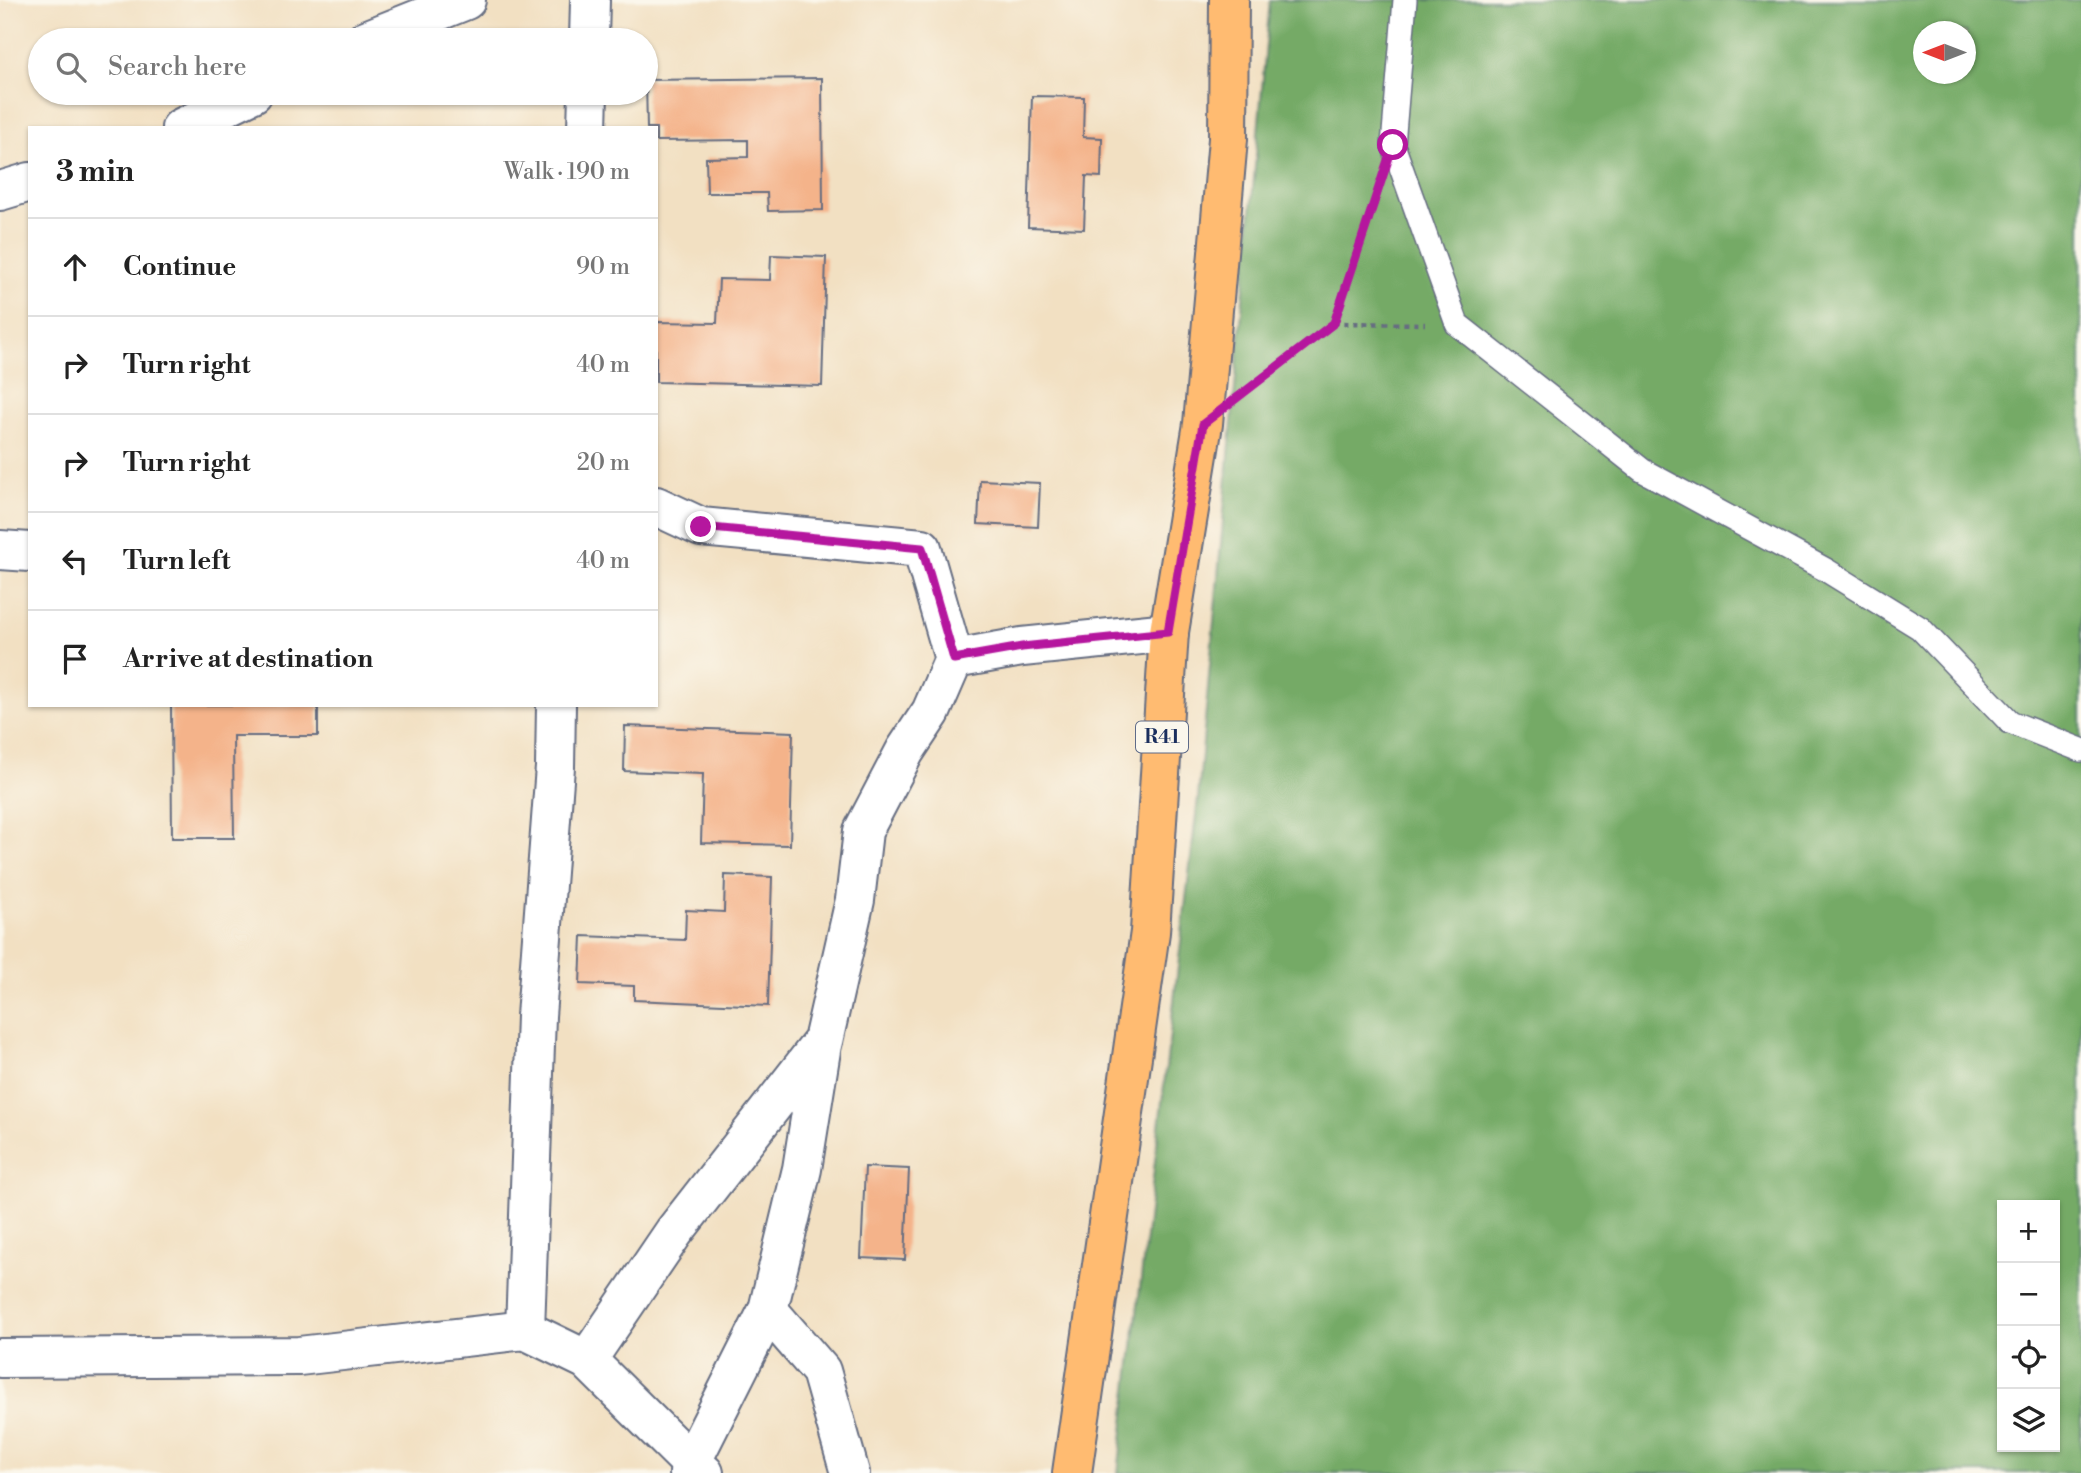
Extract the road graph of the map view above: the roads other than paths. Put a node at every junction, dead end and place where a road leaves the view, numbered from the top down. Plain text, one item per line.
1 (466, 0) edge
2 (590, 0) edge
3 (1229, 0) edge
4 (1405, 0) edge
5 (396, 28) edge
6 (589, 28) edge
7 (228, 105) edge
8 (588, 105) edge
9 (185, 126) edge
10 (587, 126) edge
11 (28, 182) edge
12 (0, 191) edge
13 (658, 507) edge
14 (0, 550) edge
15 (28, 552) edge
16 (1168, 632) junction
17 (954, 659) junction
18 (556, 707) edge
19 (2081, 750) edge
20 (823, 1041) junction
21 (768, 1310) junction
22 (524, 1330) junction
23 (0, 1358) edge
24 (587, 1360) junction
25 (694, 1470) edge
26 (850, 1473) edge
27 (1072, 1473) edge

1 - 5 street
2 - 6 street
3 - 16 main road, R41
4 - 19 lane
7 - 9 street
8 - 10 street
11 - 12 street
13 - 17 street
14 - 15 street
16 - 17 street
16 - 27 main road, R41
17 - 20 street
18 - 22 street
20 - 21 street
20 - 24 street
21 - 25 street
21 - 26 street
22 - 23 street
22 - 24 street
24 - 25 street

